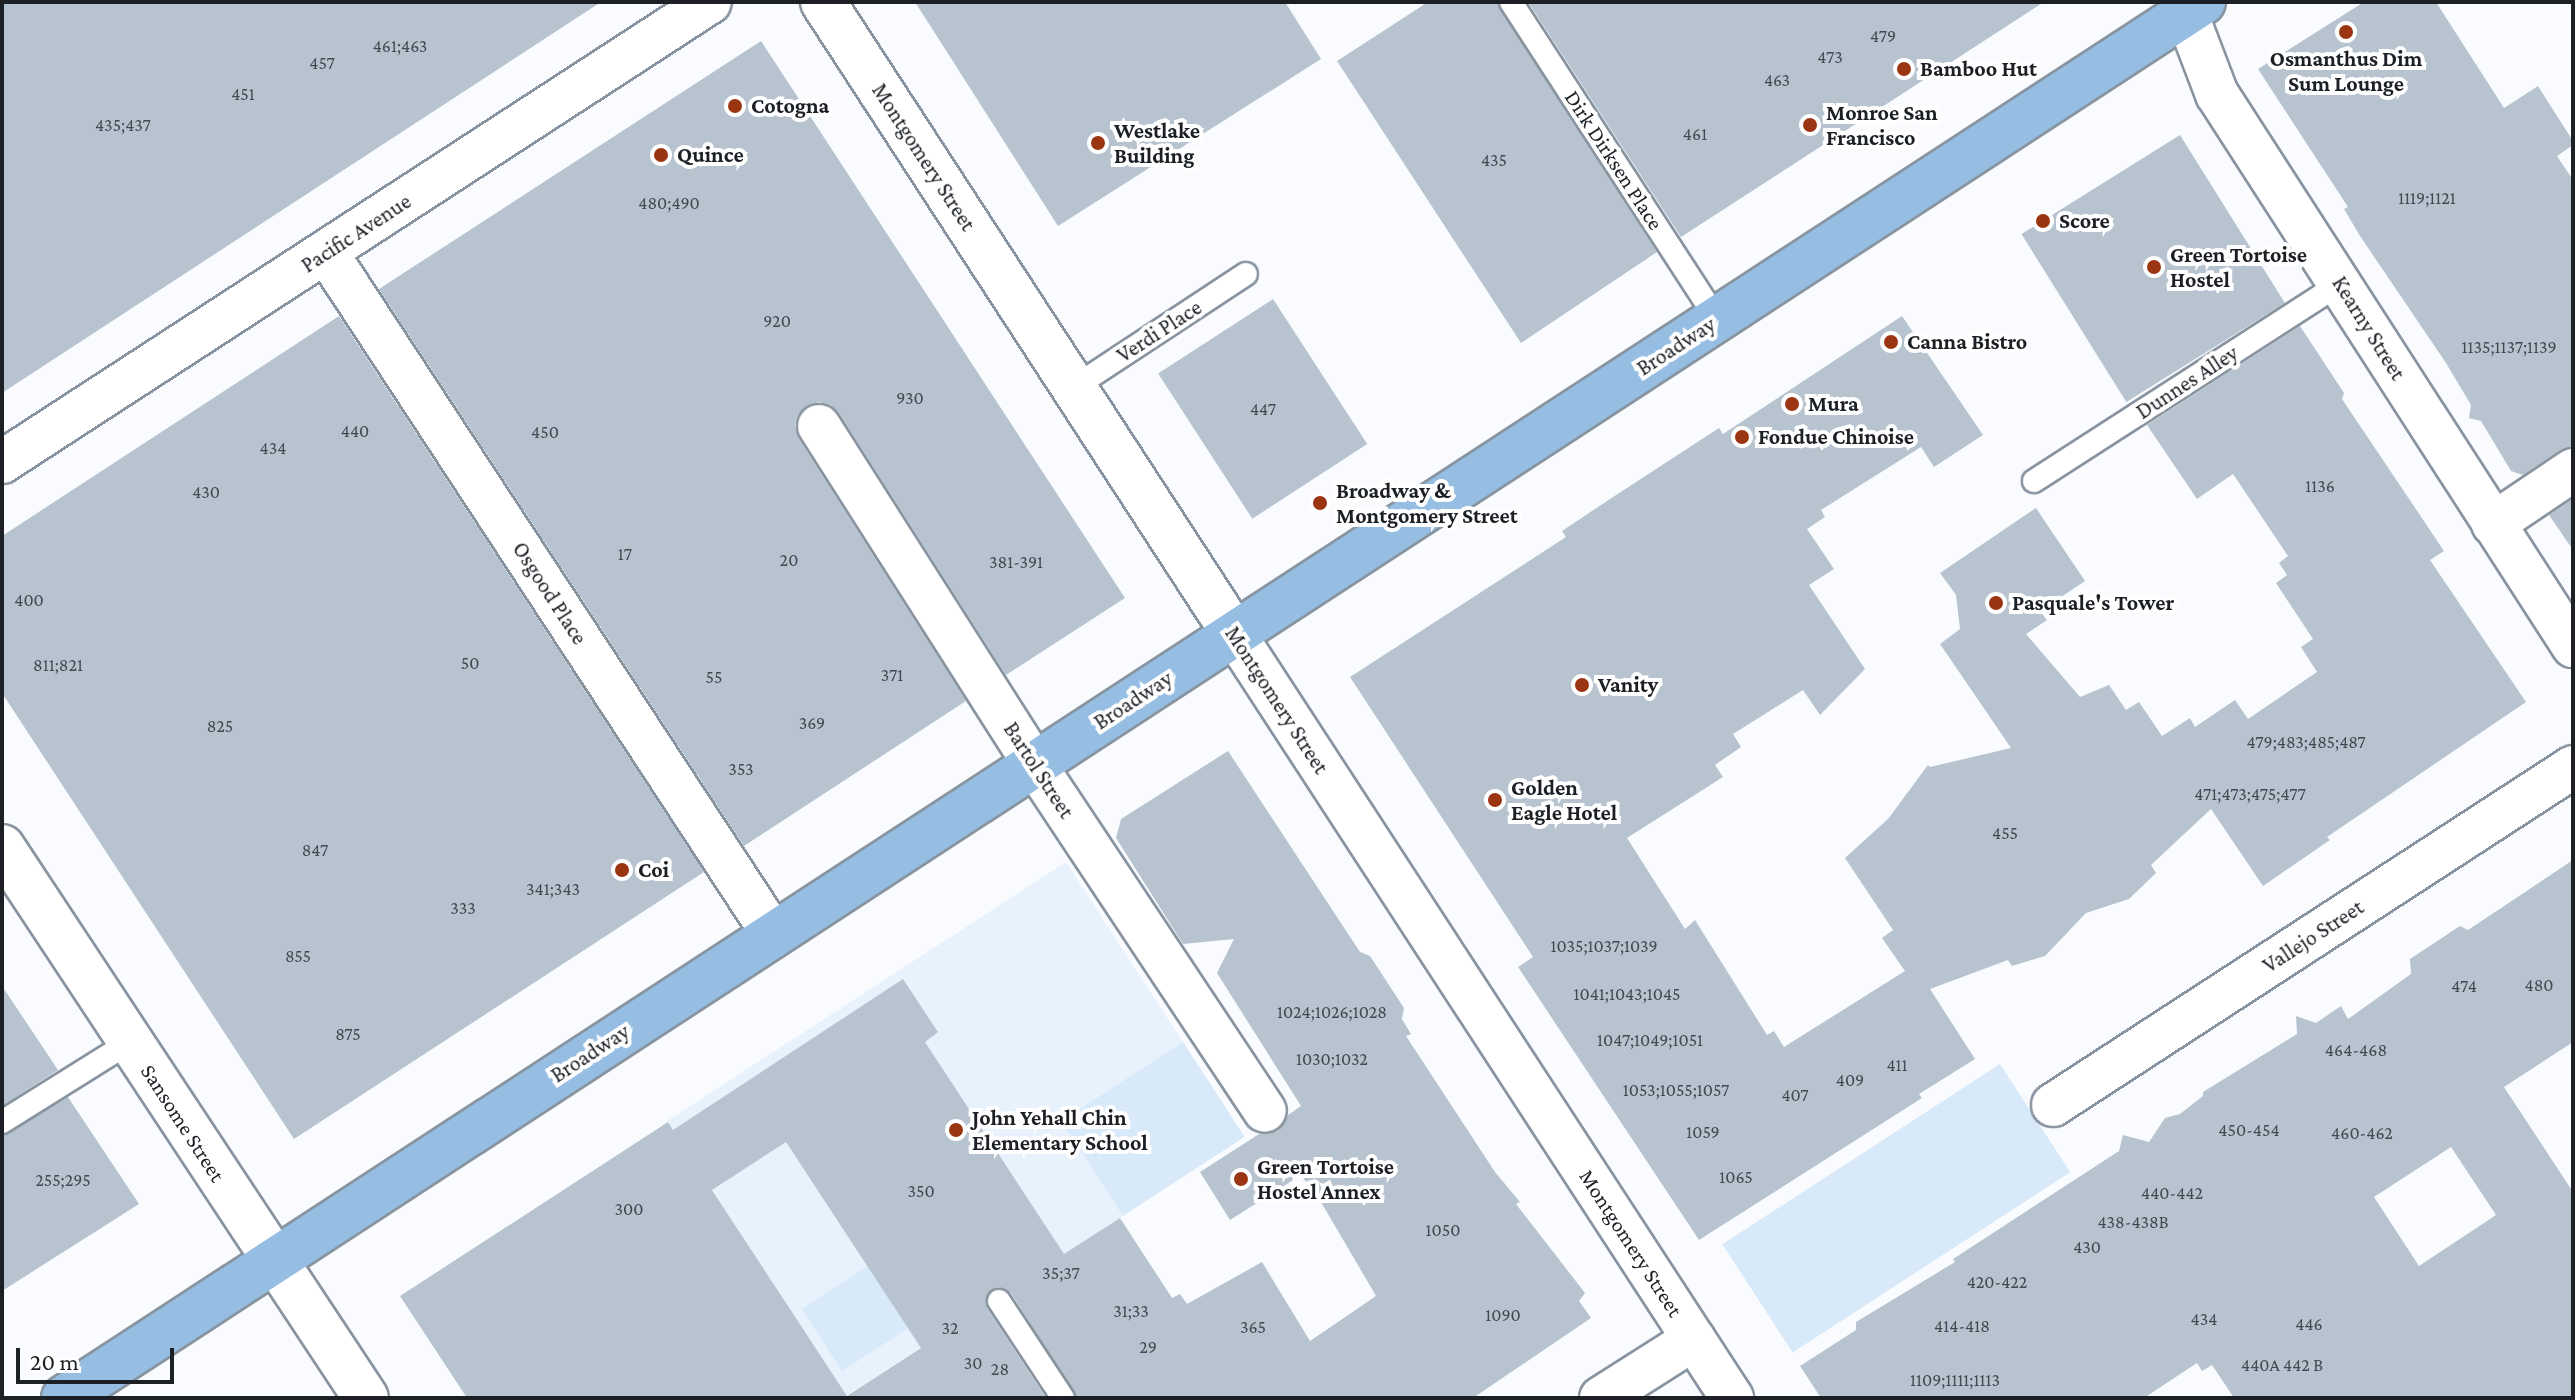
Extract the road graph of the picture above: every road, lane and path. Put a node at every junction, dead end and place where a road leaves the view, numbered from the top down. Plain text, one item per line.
1 (710, 2) edge
2 (823, 2) edge
3 (1511, 2) edge
4 (2190, 6) edge
5 (326, 252) junction
6 (1246, 274) dead end
7 (2340, 284) junction
8 (1717, 319) junction
9 (1073, 388) junction
10 (819, 426) dead end
11 (2, 462) edge
12 (2573, 470) edge
13 (2034, 481) dead end
14 (2493, 524) junction
15 (1235, 635) junction
16 (2573, 646) edge
17 (1035, 765) junction
18 (2573, 767) edge
19 (2, 847) edge
20 (773, 934) junction
21 (130, 1042) junction
22 (2053, 1105) dead end
23 (1265, 1111) dead end
24 (2, 1122) edge
25 (276, 1259) junction
26 (999, 1301) dead end
27 (1694, 1339) junction
28 (64, 1398) edge
29 (366, 1398) edge
30 (1063, 1398) edge
31 (1601, 1398) edge
32 (1732, 1398) edge

1 - 5 street, Pacific Avenue
2 - 9 street, Montgomery Street
3 - 8 lane, Dirk Dirksen Place
4 - 7 street, Kearny Street
4 - 8 main road, Broadway
5 - 11 street, Pacific Avenue
5 - 20 street, Osgood Place
6 - 9 lane, Verdi Place
7 - 13 lane, Dunnes Alley
7 - 14 street, Kearny Street
8 - 15 main road, Broadway
9 - 15 street, Montgomery Street
10 - 17 street, Bartol Street
12 - 14 street
14 - 16 street, Kearny Street
15 - 17 main road, Broadway
15 - 27 street, Montgomery Street
17 - 20 main road, Broadway
17 - 23 street, Bartol Street
18 - 22 street, Vallejo Street
19 - 21 street, Sansome Street
20 - 25 main road, Broadway
21 - 24 lane
21 - 25 street, Sansome Street
25 - 28 main road, Broadway
25 - 29 street, Sansome Street
26 - 30 lane
27 - 31 street
27 - 32 street, Montgomery Street

